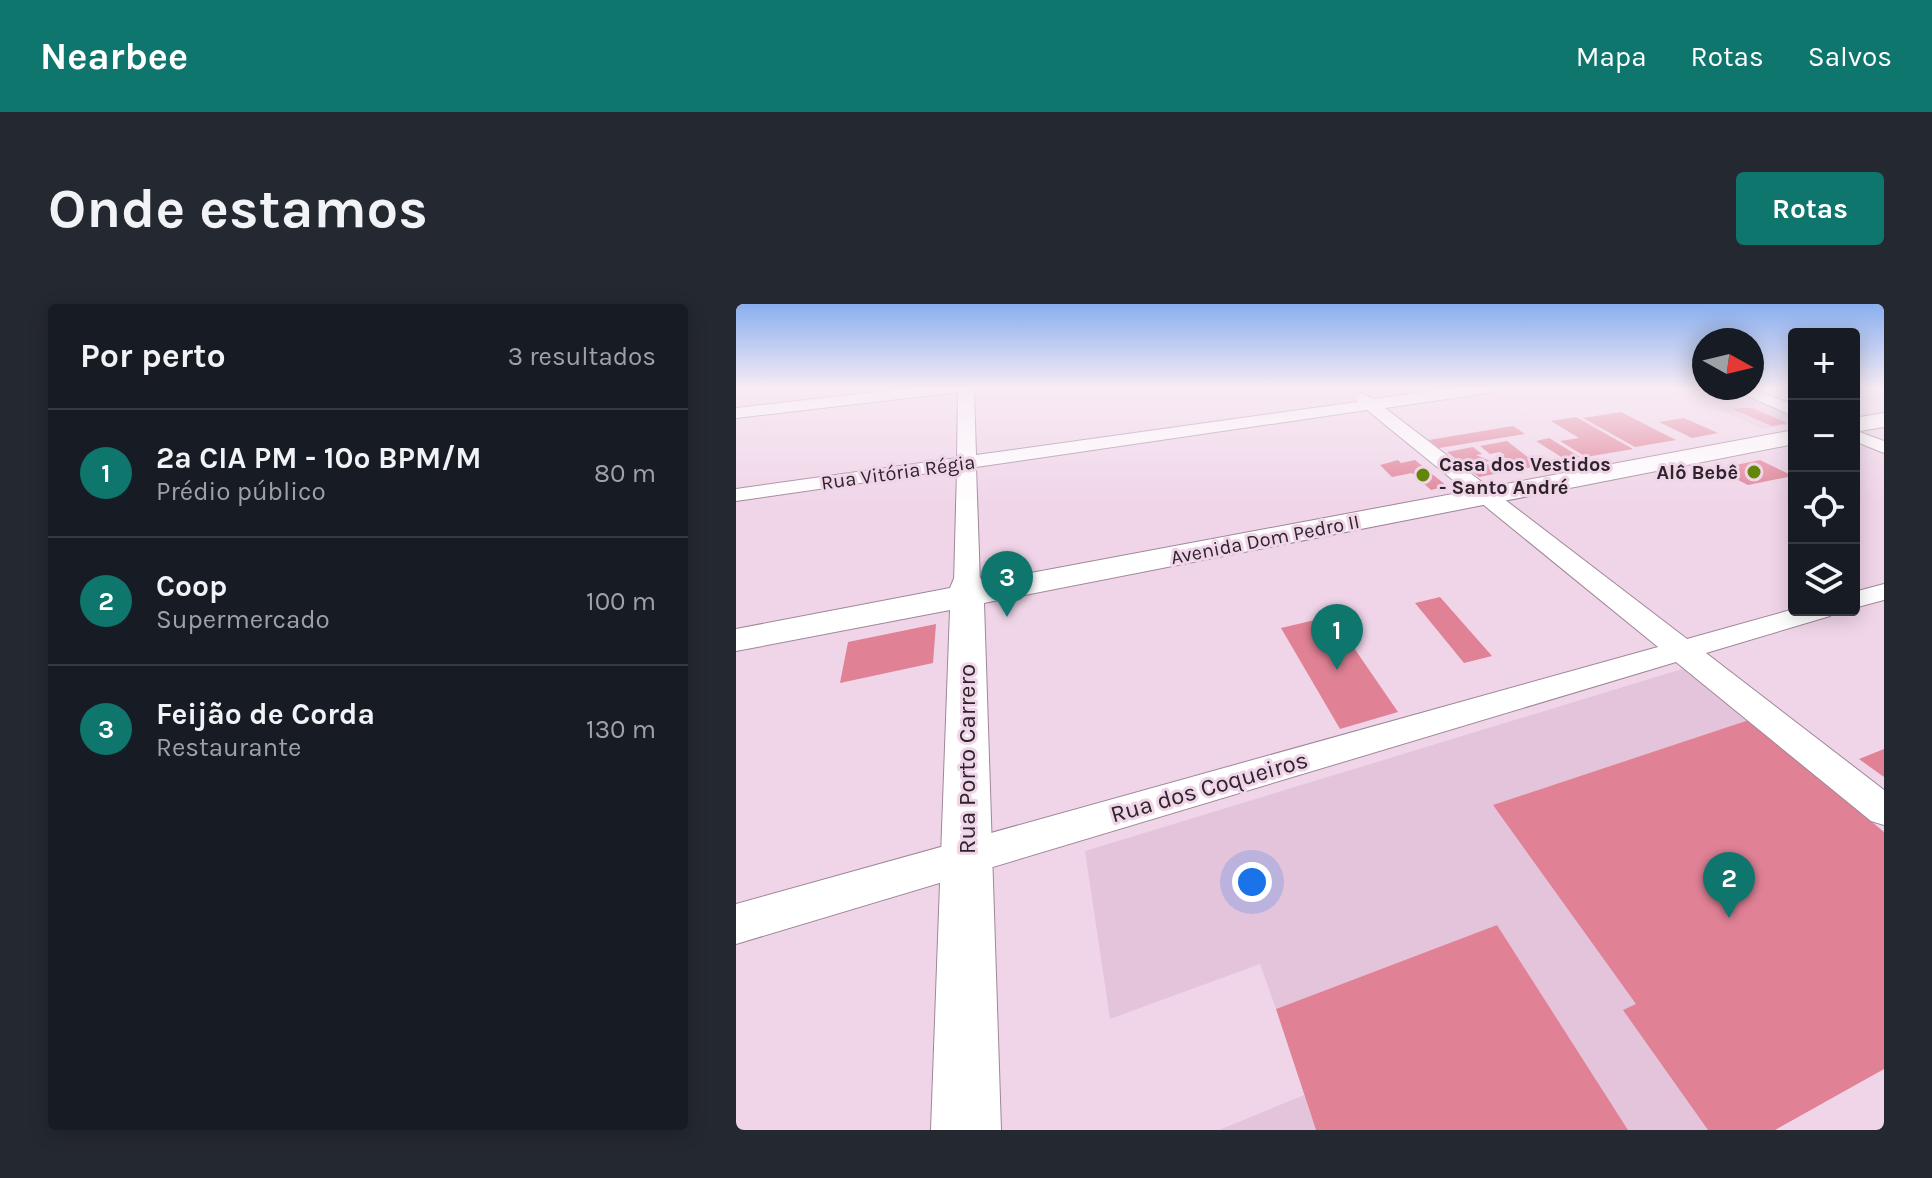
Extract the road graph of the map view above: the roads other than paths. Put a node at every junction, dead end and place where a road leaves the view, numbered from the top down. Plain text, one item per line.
1 (967, 427) edge
2 (1218, 427) edge
3 (1398, 427) edge
4 (1788, 430) edge
5 (1860, 437) edge
6 (1788, 438) edge
7 (1884, 447) edge
8 (967, 462) junction
9 (1482, 493) junction
10 (736, 495) edge
11 (968, 590) junction
12 (1884, 592) edge
13 (1860, 598) edge
14 (1800, 616) edge
15 (736, 626) edge
16 (736, 640) edge
17 (1682, 650) junction
18 (1884, 810) edge
19 (966, 857) junction
20 (736, 924) edge
21 (966, 1130) edge

1 - 8 street, Rua Porto Carrero
2 - 8 street, Rua Vitória Régia
3 - 9 street
4 - 9 main road, Avenida Dom Pedro II
5 - 7 street
6 - 9 main road, Avenida Dom Pedro II
8 - 10 street, Rua Vitória Régia
8 - 11 street, Rua Porto Carrero
9 - 11 main road, Avenida Dom Pedro II
9 - 17 street
11 - 15 main road, Avenida Dom Pedro II
11 - 16 main road, Avenida Dom Pedro II
11 - 19 main road, Rua Porto Carrero
12 - 13 street
14 - 17 street, Rua dos Coqueiros
17 - 18 street
17 - 19 street, Rua dos Coqueiros
19 - 20 street, Rua dos Coqueiros
19 - 21 main road, Rua Porto Carrero

